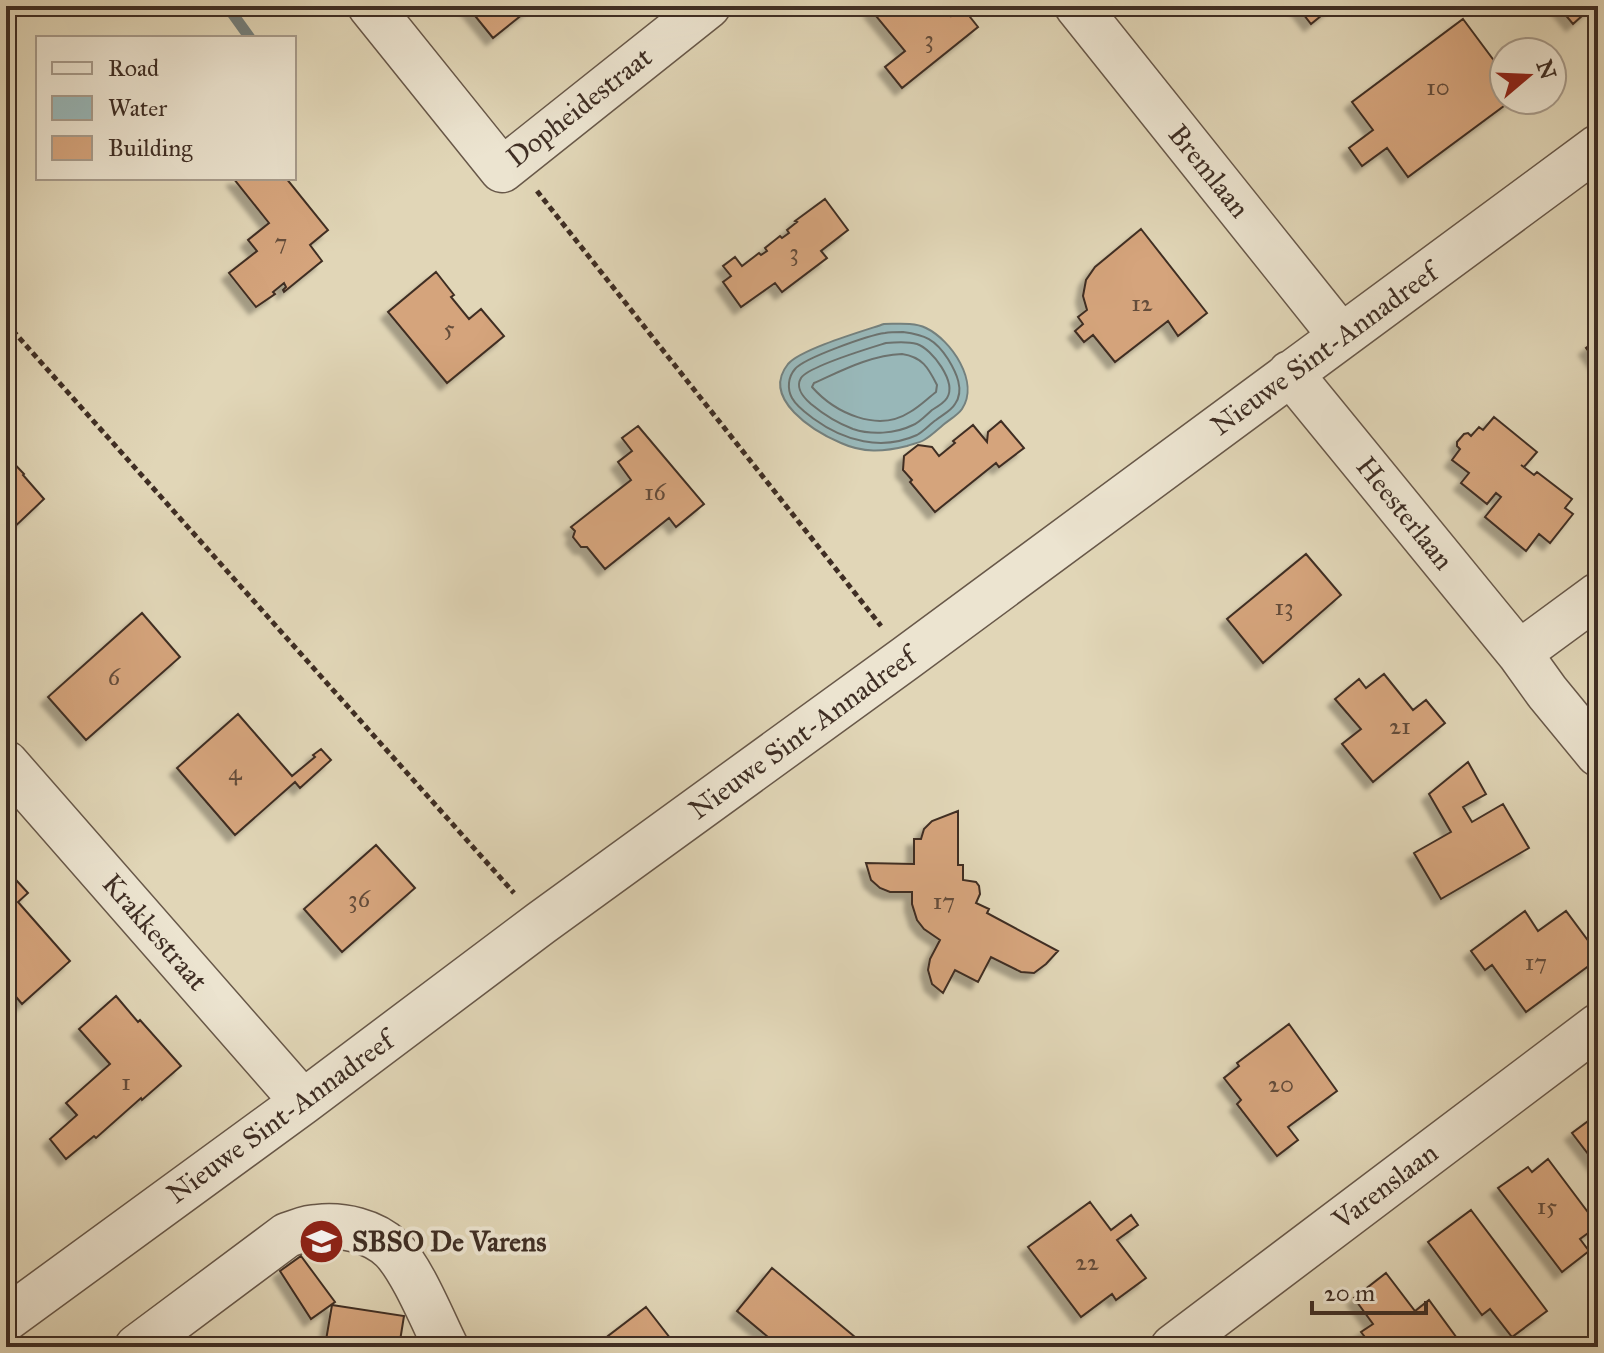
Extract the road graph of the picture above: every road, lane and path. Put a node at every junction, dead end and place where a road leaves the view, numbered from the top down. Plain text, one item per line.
1 (370, 6) edge
2 (708, 6) edge
3 (1077, 6) edge
4 (1598, 147) edge
5 (514, 161) junction
6 (6, 323) edge
7 (1341, 336) junction
8 (1290, 373) junction
9 (1598, 595) edge
10 (1519, 653) junction
11 (906, 658) junction
12 (1598, 754) edge
13 (6, 763) edge
14 (541, 923) junction
15 (1598, 1026) edge
16 (303, 1102) junction
17 (6, 1319) edge
18 (137, 1347) edge
19 (446, 1347) edge
20 (1173, 1347) edge

1 - 5 street, Dopheidestraat
2 - 5 street, Dopheidestraat
3 - 7 street, Bremlaan
4 - 7 street, Nieuwe Sint-Annadreef
5 - 11 path
6 - 14 path
7 - 8 street, Nieuwe Sint-Annadreef
8 - 10 street, Heesterlaan
8 - 11 street, Nieuwe Sint-Annadreef
9 - 10 street
10 - 12 street, Heesterlaan
11 - 14 street, Nieuwe Sint-Annadreef
13 - 16 street, Krakkestraat
14 - 16 street, Nieuwe Sint-Annadreef
15 - 20 street, Varenslaan
16 - 17 street, Nieuwe Sint-Annadreef
18 - 19 street

